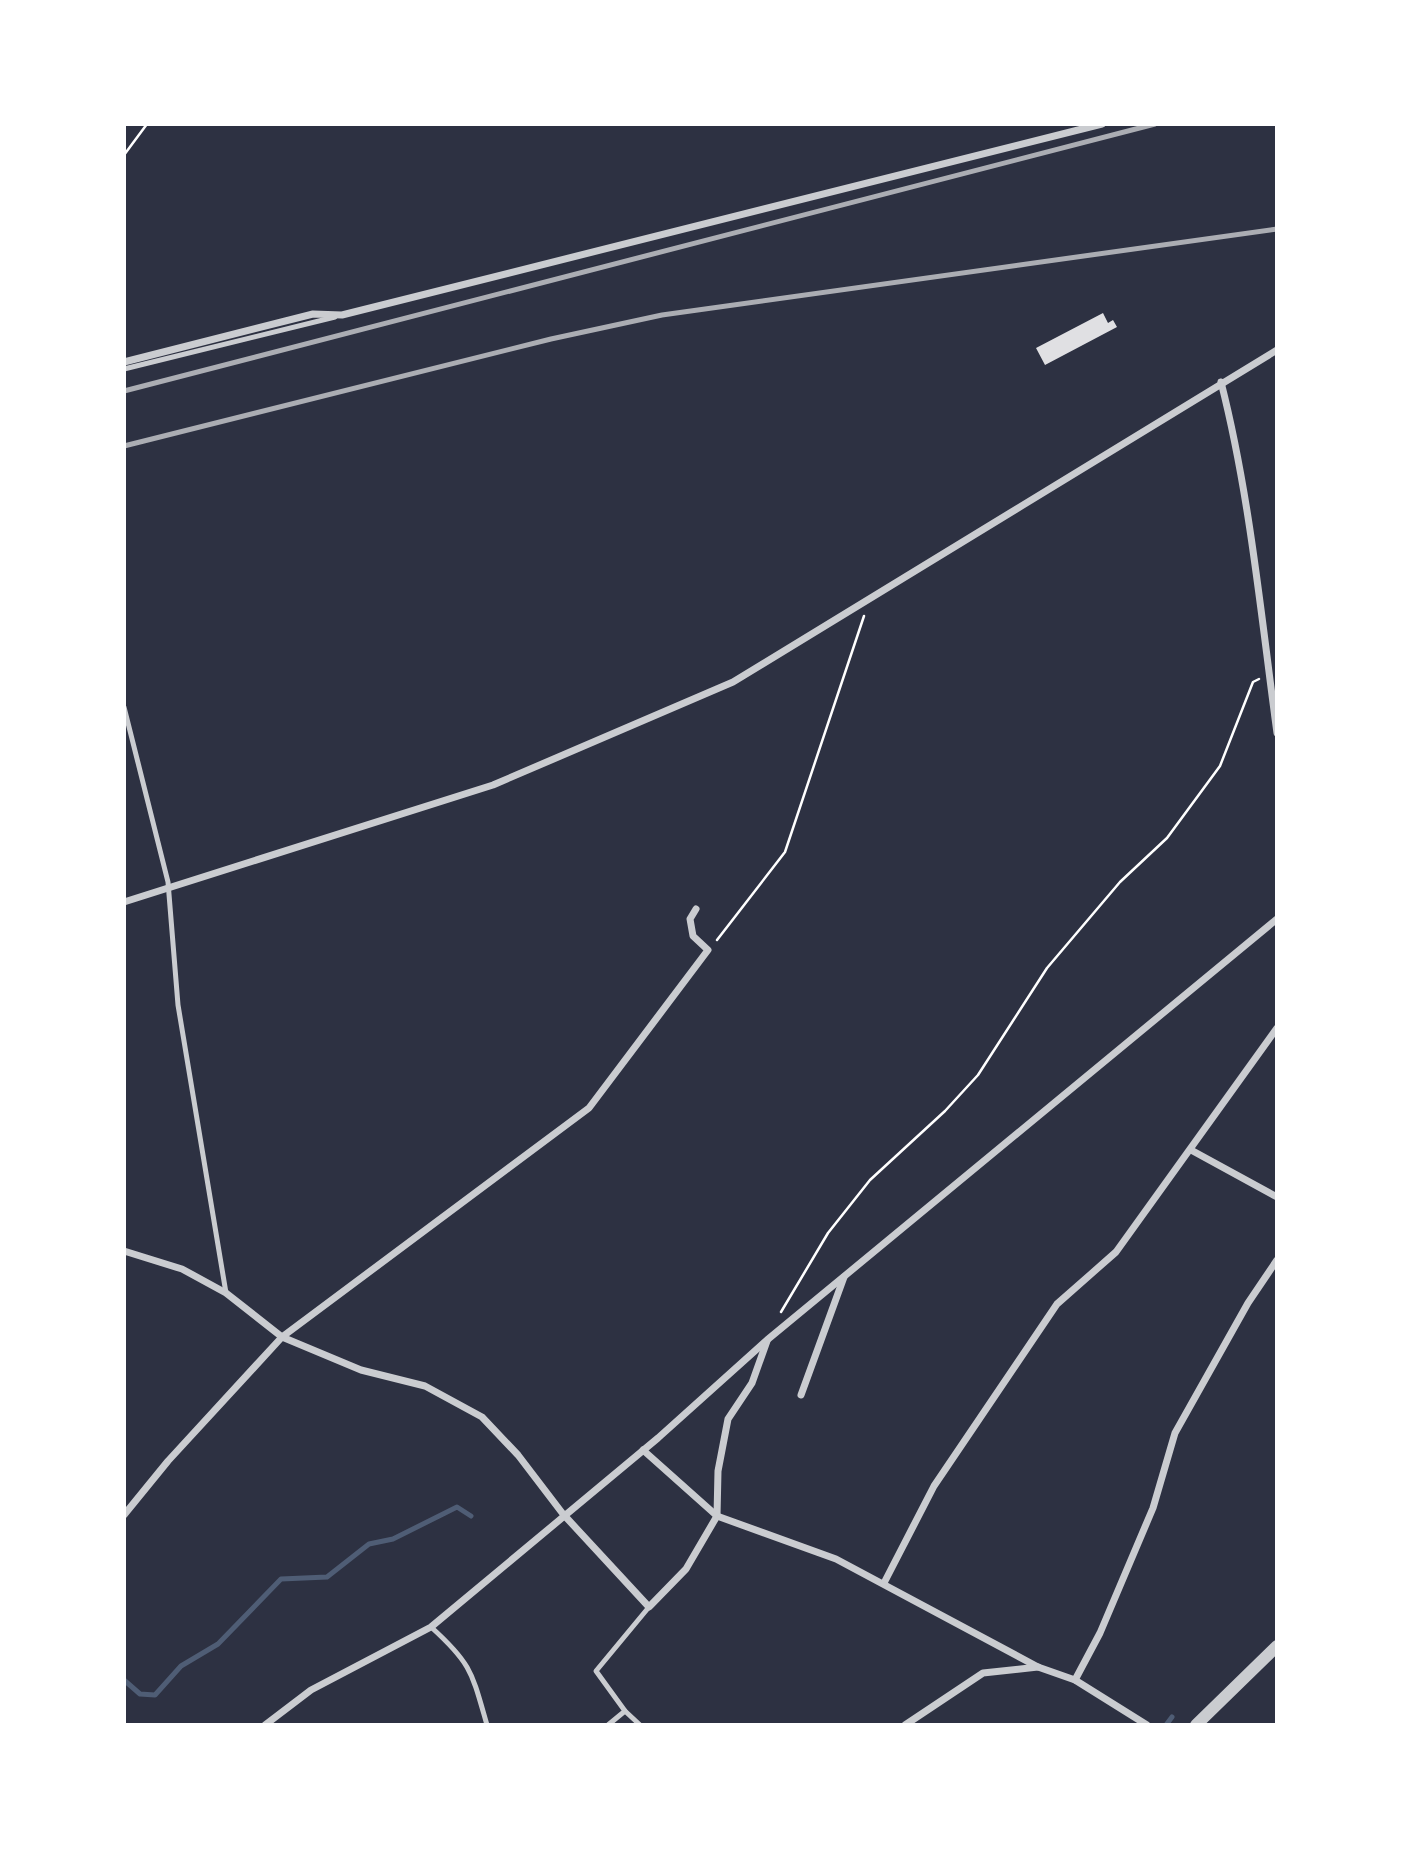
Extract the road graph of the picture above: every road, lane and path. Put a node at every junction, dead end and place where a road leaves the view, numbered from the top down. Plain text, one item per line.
1 (147, 124) edge
2 (1102, 124) edge
3 (124, 155) edge
4 (342, 315) junction
5 (1277, 350) edge
6 (124, 362) edge
7 (124, 369) edge
8 (1222, 382) junction
9 (871, 596) junction
10 (1269, 674) junction
11 (124, 707) edge
12 (1277, 733) edge
13 (124, 902) edge
14 (696, 909) dead end
15 (1277, 919) edge
16 (708, 950) junction
17 (1277, 1028) edge
18 (1191, 1150) junction
19 (1277, 1197) edge
20 (124, 1251) edge
21 (1277, 1260) edge
22 (844, 1277) junction
23 (226, 1293) junction
24 (282, 1337) junction
25 (768, 1340) junction
26 (801, 1395) dead end
27 (643, 1450) junction
28 (563, 1514) junction
29 (124, 1515) edge
30 (717, 1516) junction
31 (884, 1583) junction
32 (649, 1607) junction
33 (431, 1627) junction
34 (1277, 1646) edge
35 (1038, 1667) junction
36 (1075, 1680) junction
37 (625, 1711) junction
38 (265, 1725) edge
39 (487, 1725) edge
40 (608, 1725) edge
41 (639, 1725) edge
42 (905, 1725) edge
43 (1147, 1725) edge
44 (1196, 1725) edge

1 - 3 path
2 - 4 street
4 - 6 street
4 - 7 lane
5 - 8 street
8 - 9 street
8 - 10 street
9 - 13 street
9 - 16 path
10 - 12 street
10 - 25 path
11 - 23 lane
14 - 16 street
15 - 22 street
16 - 24 street
17 - 18 street
18 - 19 street
18 - 31 street
20 - 23 street
21 - 36 street
22 - 25 street
22 - 26 street
23 - 24 street
24 - 28 street
24 - 29 street
25 - 27 street
25 - 30 street
27 - 28 street
27 - 30 street
28 - 32 street
28 - 33 street
30 - 31 street
30 - 32 street
31 - 35 street
32 - 37 lane
33 - 38 street
33 - 39 lane
34 - 44 street
35 - 36 street
35 - 42 street
36 - 43 street
37 - 40 lane
37 - 41 lane

